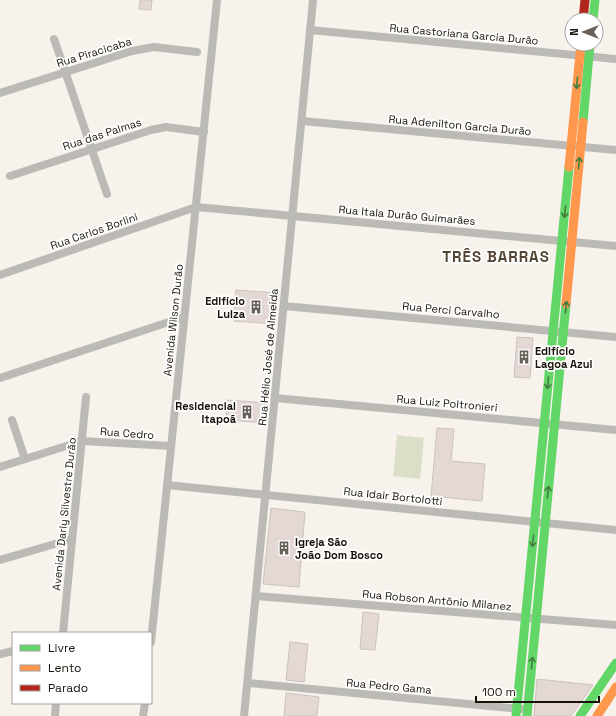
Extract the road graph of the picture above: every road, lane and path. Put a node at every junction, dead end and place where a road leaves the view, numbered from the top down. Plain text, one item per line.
1 (217, 0) edge
2 (313, 0) edge
3 (585, 0) edge
4 (594, 0) edge
5 (584, 12) edge
6 (593, 12) edge
7 (310, 30) junction
8 (54, 39) dead end
9 (197, 52) dead end
10 (584, 52) edge
11 (587, 52) edge
12 (585, 56) junction
13 (616, 59) edge
14 (65, 72) junction
15 (0, 93) edge
16 (302, 121) junction
17 (204, 132) junction
18 (571, 146) junction
19 (581, 147) junction
20 (91, 149) junction
21 (616, 150) edge
22 (10, 176) dead end
23 (107, 194) dead end
24 (196, 207) junction
25 (292, 216) junction
26 (562, 241) junction
27 (572, 242) junction
28 (616, 246) edge
29 (0, 275) edge
30 (284, 306) junction
31 (184, 317) junction
32 (554, 331) junction
33 (563, 332) junction
34 (616, 337) edge
35 (0, 378) edge
36 (86, 397) dead end
37 (275, 398) junction
38 (12, 420) dead end
39 (545, 423) junction
40 (554, 424) junction
41 (616, 430) edge
42 (82, 440) junction
43 (171, 446) junction
44 (25, 459) junction
45 (0, 467) edge
46 (167, 485) junction
47 (266, 495) junction
48 (535, 522) junction
49 (545, 523) junction
50 (616, 530) edge
51 (72, 539) junction
52 (0, 560) edge
53 (256, 596) junction
54 (526, 618) junction
55 (536, 619) junction
56 (616, 625) edge
57 (63, 632) edge
58 (152, 632) edge
59 (12, 650) edge
60 (0, 654) edge
61 (616, 663) edge
62 (248, 683) junction
63 (616, 687) edge
64 (56, 704) edge
65 (145, 704) edge
66 (517, 712) edge
67 (527, 713) edge
68 (55, 716) edge
69 (143, 716) edge
70 (244, 716) edge
71 (580, 716) edge
72 (597, 716) edge
73 (603, 716) edge

1 - 17 street, Avenida Wilson Durão
2 - 7 street, Rua Hélio José de Almeida
3 - 5 main road
4 - 6 main road
7 - 12 street, Rua Castoriana Garcia Durão
7 - 16 street, Rua Hélio José de Almeida
8 - 14 street
9 - 14 street, Rua Piracicaba
10 - 12 main road
11 - 12 main road
12 - 13 street, Rua Castoriana Garcia Durão
12 -> 18 main road
12 - 19 main road
14 - 15 street, Rua Piracicaba
14 - 20 street
16 - 18 street, Rua Adenilton Garcia Durão
16 - 25 street, Rua Hélio José de Almeida
17 - 20 street, Rua das Palmas
17 - 24 street, Avenida Wilson Durão
18 - 19 street, Rua Adenilton Garcia Durão
18 -> 26 main road
19 - 21 street, Rua Adenilton Garcia Durão
27 -> 19 main road
20 - 22 street, Rua das Palmas
20 - 23 street
24 - 25 street, Rua Itala Durão Guimarães
24 - 29 street, Rua Carlos Borlini
24 - 31 street, Avenida Wilson Durão
25 - 26 street, Rua Itala Durão Guimarães
25 - 30 street, Rua Hélio José de Almeida
26 - 27 street, Rua Itala Durão Guimarães
26 - 32 main road
27 - 28 street, Rua Itala Durão Guimarães
33 -> 27 main road
30 - 32 street, Rua Perci Carvalho
30 - 37 street, Rua Hélio José de Almeida
31 - 35 street
31 - 43 street, Avenida Wilson Durão
32 - 33 street, Rua Perci Carvalho
32 -> 39 main road
33 - 34 street, Rua Perci Carvalho
33 - 40 main road
36 - 42 street, Avenida Darly Silvestre Durão
37 - 39 street, Rua Luiz Poltronieri
37 - 47 street, Rua Hélio José de Almeida
38 - 44 street
39 - 40 street, Rua Luiz Poltronieri
39 - 48 main road
40 - 41 street, Rua Luiz Poltronieri
49 -> 40 main road
42 - 43 street, Rua Cedro
42 - 44 street
42 - 51 street, Avenida Darly Silvestre Durão
43 - 46 street, Avenida Wilson Durão
44 - 45 street
46 - 47 street, Rua Idair Bortolotti
46 - 58 street, Avenida Wilson Durão
47 - 48 street, Rua Idair Bortolotti
47 - 53 street, Rua Hélio José de Almeida
48 - 49 street, Rua Idair Bortolotti
48 -> 54 main road
49 - 50 street, Rua Idair Bortolotti
49 - 55 main road
51 - 52 street
51 - 57 street, Avenida Darly Silvestre Durão
53 - 54 street, Rua Robson Antônio Milanez
53 - 62 street, Rua Hélio José de Almeida
54 - 55 street, Rua Robson Antônio Milanez
54 - 66 main road
55 - 56 street, Rua Robson Antônio Milanez
67 -> 55 main road
59 - 60 street
61 - 71 main road
62 - 66 street, Rua Pedro Gama
62 - 70 street, Rua Hélio José de Almeida
63 - 72 main road
64 - 68 street
65 - 69 street
66 - 67 street, Rua Pedro Gama
72 - 73 street

